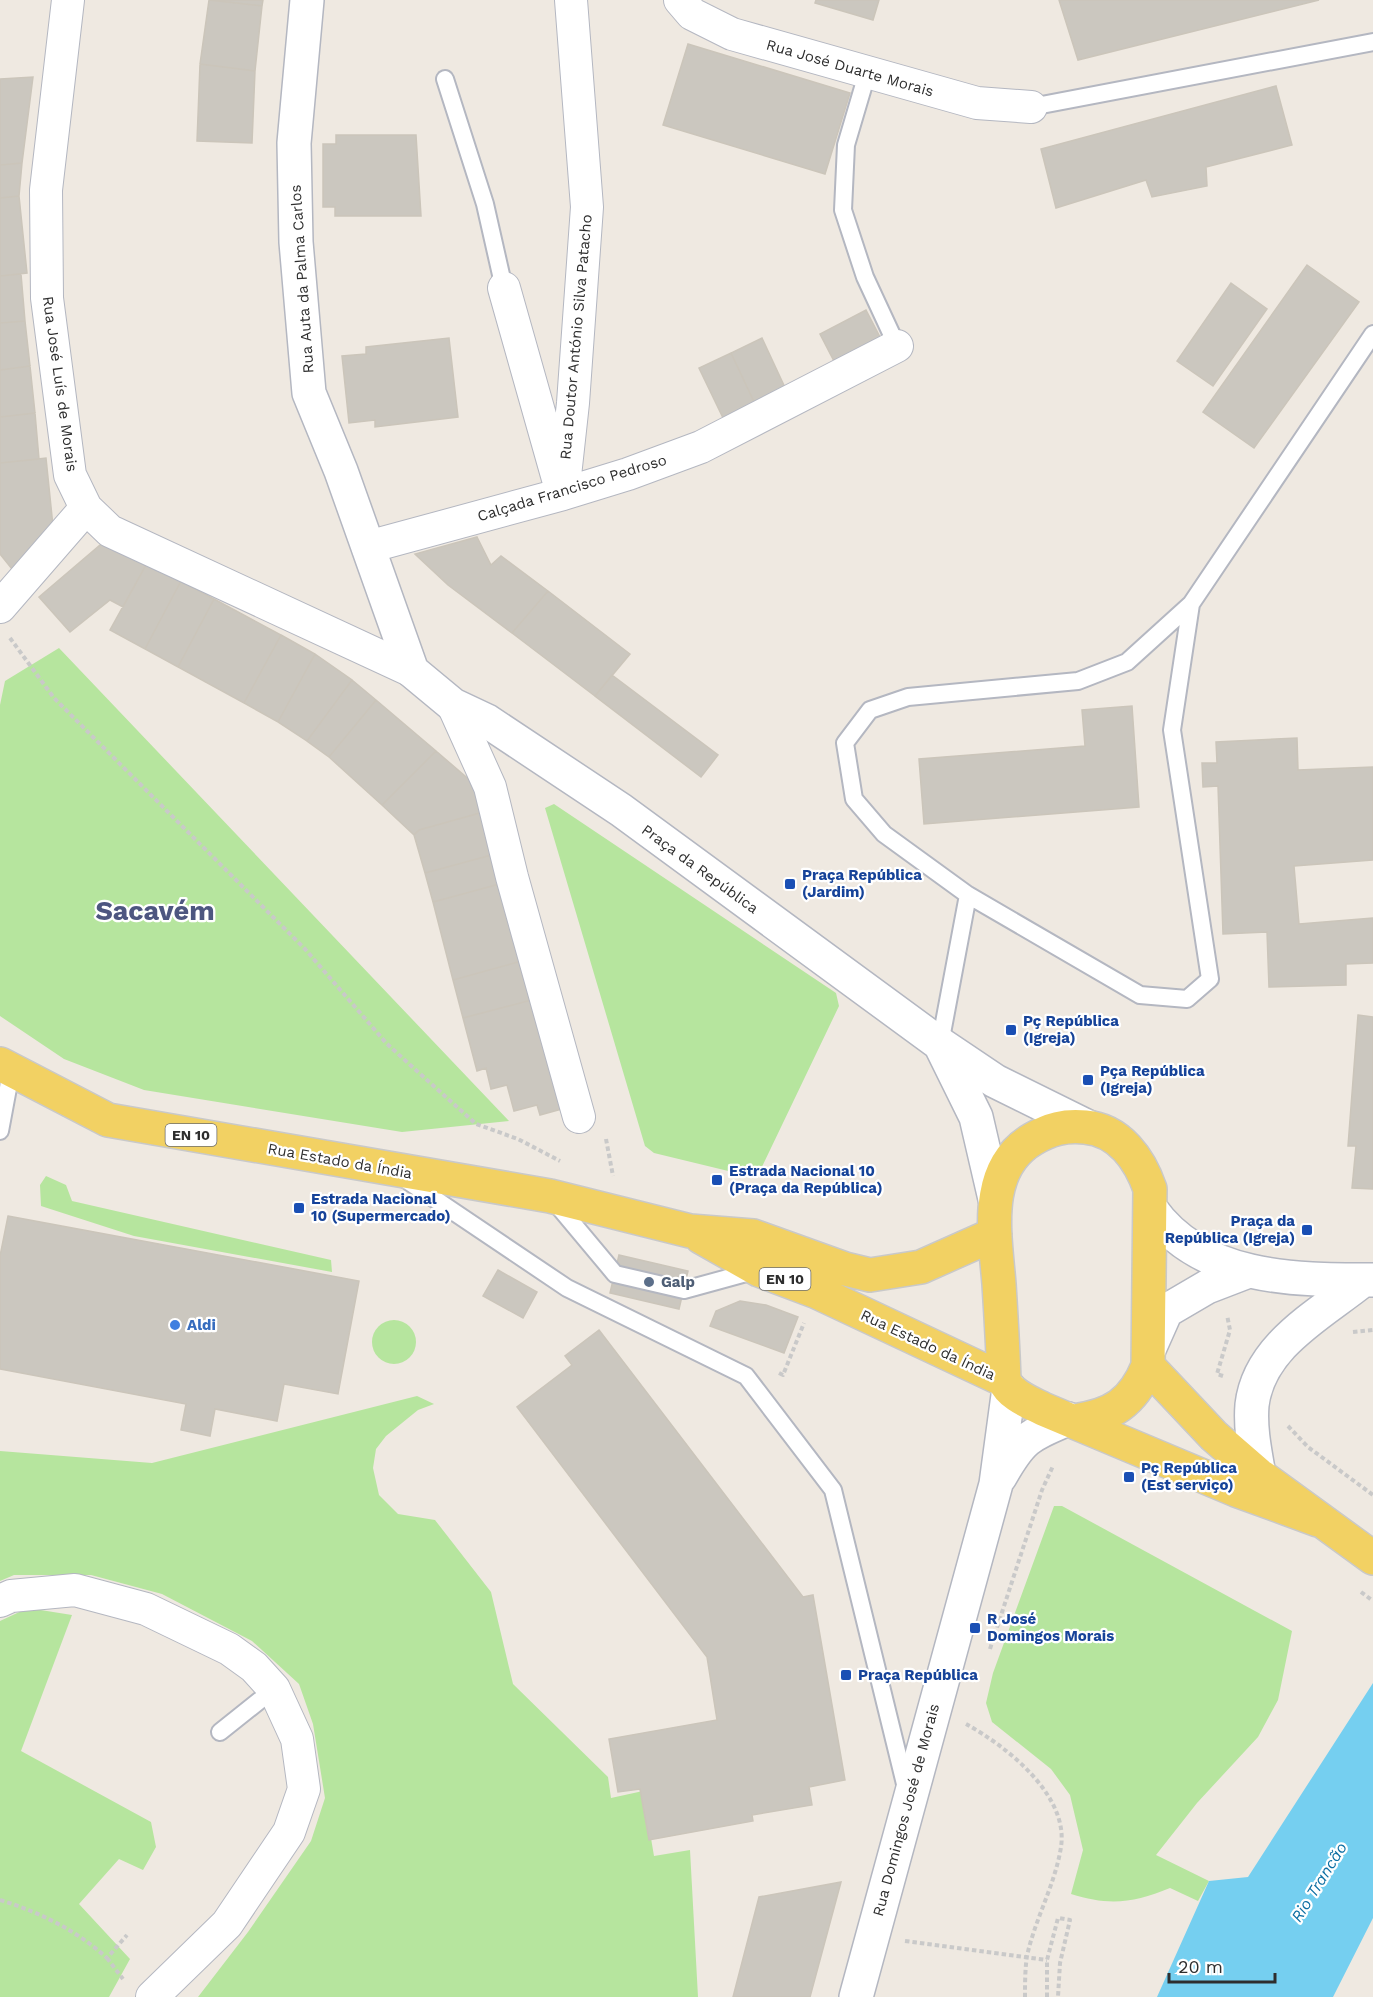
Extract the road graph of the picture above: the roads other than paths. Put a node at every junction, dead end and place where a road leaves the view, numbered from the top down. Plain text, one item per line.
1 (68, 0) edge
2 (307, 0) edge
3 (571, 0) edge
4 (680, 0) edge
5 (1373, 42) edge
6 (867, 74) junction
7 (446, 80) dead end
8 (1031, 108) joint
9 (504, 288) joint
10 (1373, 334) edge
11 (897, 346) joint
12 (563, 494) junction
13 (86, 508) junction
14 (368, 547) junction
15 (1191, 604) junction
16 (3, 621) edge
17 (412, 671) junction
18 (453, 705) junction
19 (968, 895) junction
20 (940, 1044) junction
21 (5, 1068) edge
22 (579, 1117) dead end
23 (1088, 1127) junction
24 (0, 1131) edge
25 (393, 1171) junction
26 (550, 1196) junction
27 (995, 1199) junction
28 (1150, 1199) junction
29 (690, 1231) junction
30 (995, 1234) junction
31 (759, 1269) junction
32 (1246, 1272) junction
33 (1368, 1280) edge
34 (1149, 1356) junction
35 (1007, 1384) junction
36 (1070, 1420) junction
37 (1259, 1475) junction
38 (996, 1484) junction
39 (1318, 1520) junction
40 (1373, 1558) edge
41 (0, 1601) edge
42 (274, 1689) junction
43 (220, 1732) dead end
44 (909, 1797) junction
45 (152, 1997) edge
46 (856, 1997) edge

1 - 13 street, Rua José Luís de Morais
2 - 14 street, Rua Auta da Palma Carlos
3 - 12 street, Rua Doutor António Silva Patacho
4 - 6 street, Rua José Duarte Morais
5 - 8 lane
6 - 8 street, Rua José Duarte Morais
6 - 11 lane
7 - 9 lane
9 - 12 street
10 - 15 lane
11 - 12 street, Calçada Francisco Pedroso
12 - 14 street, Calçada Francisco Pedroso
13 - 16 street
13 - 17 street, Rua José Luís de Morais
14 - 17 street
15 - 19 lane
15 - 19 lane
17 - 18 street, Praça da República
18 - 20 street, Praça da República
18 - 22 street, Praça da República
19 - 20 lane
20 - 23 street, Praça da República
20 - 27 street, Praça da República
21 - 24 lane
21 - 25 main road, Rua Estado da Índia / EN 10
23 - 27 main road, Praça da República
23 - 28 main road, Praça da República
25 - 26 main road, Rua Estado da Índia / EN 10
25 - 44 lane
26 - 29 main road, Rua Estado da Índia / EN 10
26 - 31 lane
27 - 30 main road, Praça da República
28 - 32 street
28 - 34 main road
29 - 30 main road, Rua Estado da Índia / EN 10
29 - 31 main road, Rua Estado da Índia / EN 10
30 - 35 main road, Praça da República
31 - 35 main road, Rua Estado da Índia / EN 10
32 - 33 street
32 - 34 street
33 - 37 street
34 - 36 main road
34 - 37 main road, EN 10
35 - 36 main road, Rua Estado da Índia / EN 10
35 - 38 street, Rua Domingos José de Morais
36 - 38 street, Rua Domingos José de Morais
36 - 39 main road, Rua Estado da Índia / EN 10
37 - 39 main road, EN 10
38 - 44 street, Rua Domingos José de Morais
39 - 40 main road, EN 10
41 - 42 street
42 - 43 lane
42 - 45 street
44 - 46 street, Rua Domingos José de Morais

